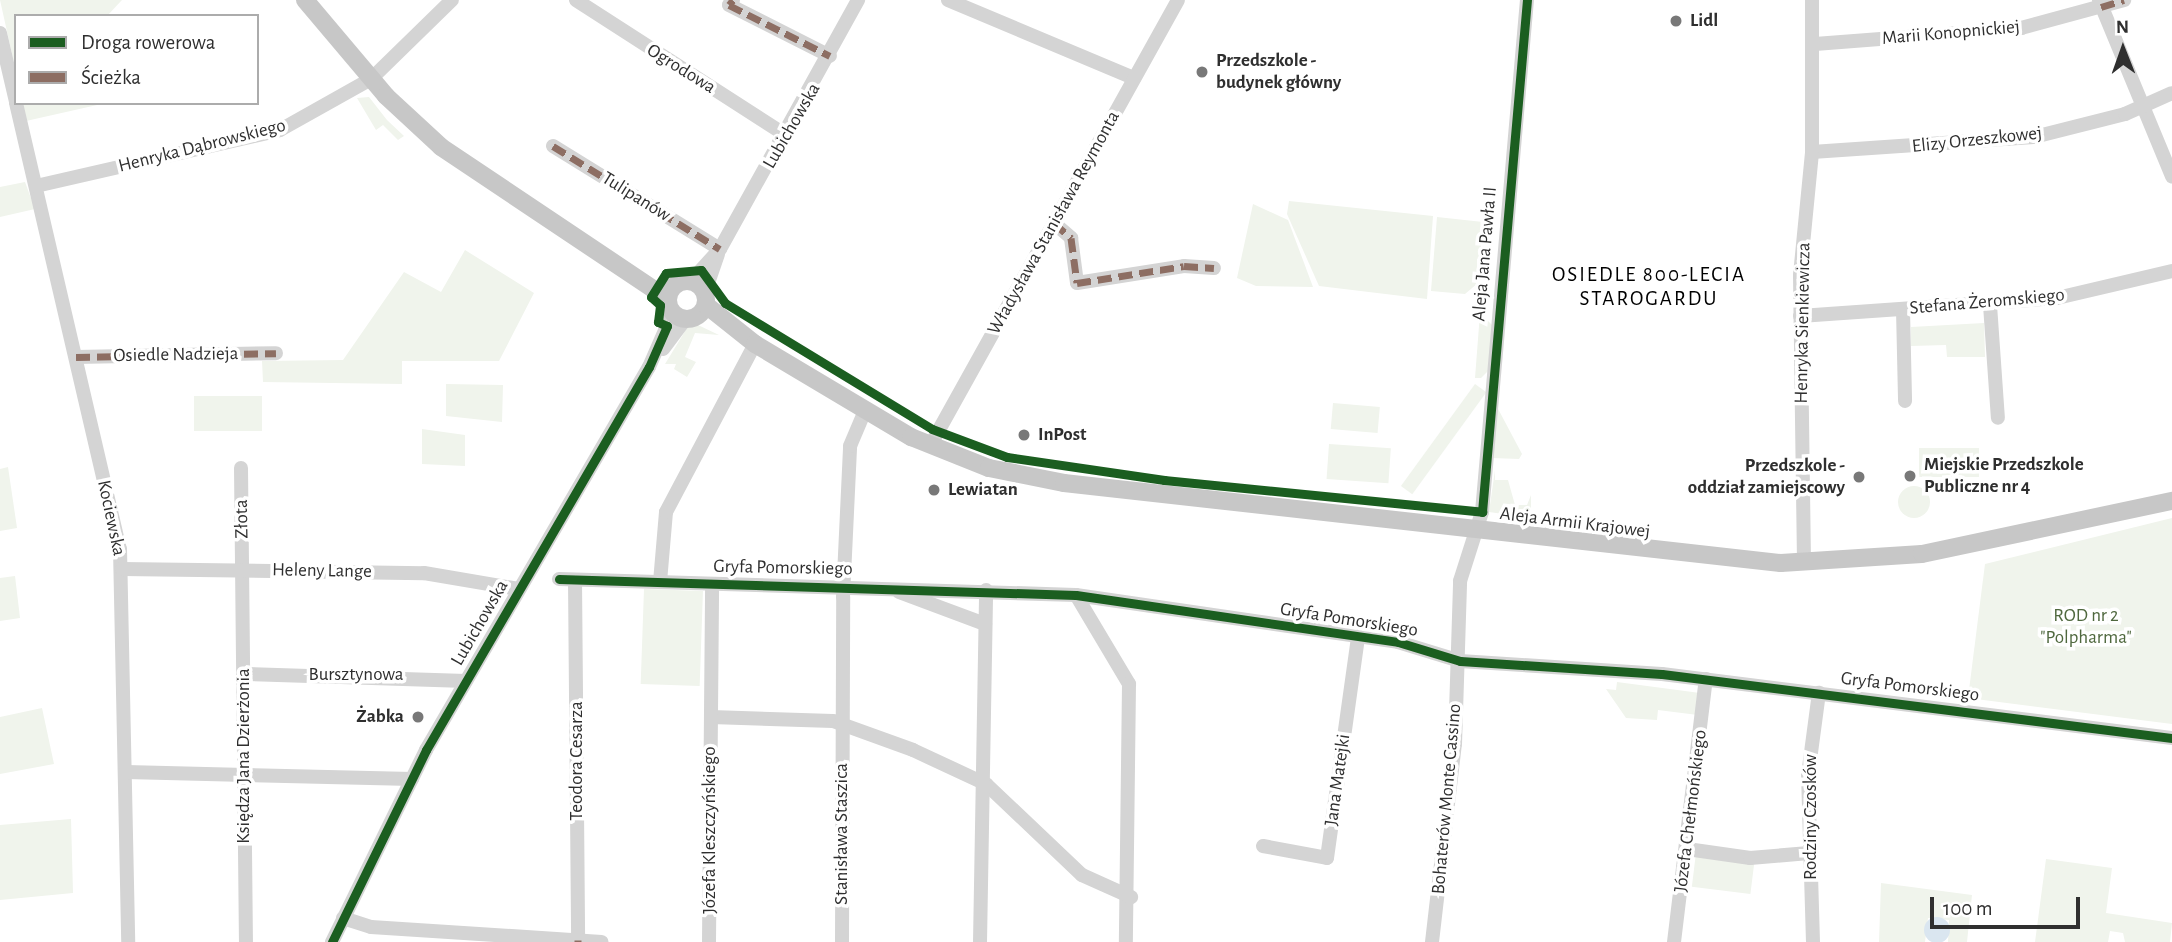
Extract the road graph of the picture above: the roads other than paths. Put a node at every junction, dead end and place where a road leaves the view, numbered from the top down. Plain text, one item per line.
1 (305, 0) edge
2 (452, 0) edge
3 (576, 0) edge
4 (733, 0) edge
5 (858, 0) edge
6 (948, 0) edge
7 (1178, 0) edge
8 (1527, 0) edge
9 (1812, 0) edge
10 (2124, 0) edge
11 (2100, 4) edge
12 (0, 33) edge
13 (1815, 44) junction
14 (830, 56) junction
15 (1134, 78) junction
16 (371, 79) junction
17 (2172, 93) edge
18 (14, 94) edge
19 (16, 105) edge
20 (2139, 108) junction
21 (787, 136) junction
22 (553, 146) dead end
23 (1812, 152) junction
24 (2172, 176) edge
25 (36, 186) junction
26 (1054, 223) junction
27 (720, 249) junction
28 (1214, 268) dead end
29 (2172, 271) edge
30 (688, 301) junction
31 (1990, 305) junction
32 (1902, 310) junction
33 (1800, 316) junction
34 (753, 343) junction
35 (276, 353) dead end
36 (76, 357) junction
37 (1905, 401) dead end
38 (865, 411) junction
39 (1998, 418) dead end
40 (930, 446) junction
41 (241, 468) dead end
42 (2172, 501) edge
43 (1476, 532) junction
44 (1804, 562) junction
45 (122, 569) junction
46 (243, 570) junction
47 (559, 579) dead end
48 (575, 580) junction
49 (660, 582) junction
50 (712, 584) junction
51 (844, 587) junction
52 (888, 588) junction
53 (519, 589) junction
54 (986, 590) junction
55 (1076, 595) junction
56 (985, 624) junction
57 (1358, 637) junction
58 (1455, 658) junction
59 (244, 674) junction
60 (1706, 679) junction
61 (467, 681) junction
62 (1819, 693) junction
63 (711, 717) junction
64 (842, 725) junction
65 (2172, 738) edge
66 (126, 772) junction
67 (243, 774) junction
68 (412, 779) junction
69 (981, 782) junction
70 (1263, 846) dead end
71 (1687, 849) junction
72 (1809, 853) junction
73 (1131, 897) junction
74 (343, 919) junction
75 (446, 937) edge
76 (578, 941) edge
77 (128, 942) edge
78 (246, 942) edge
79 (332, 942) edge
80 (602, 942) edge
81 (709, 942) edge
82 (842, 942) edge
83 (980, 942) edge
84 (1126, 942) edge
85 (1433, 942) edge
86 (1674, 942) edge
87 (1813, 942) edge

1 - 16 main road, Aleja Armii Krajowej
2 - 16 street, Henryka Dąbrowskiego
3 - 21 street, Ogrodowa
4 - 14 street
5 - 14 street, Lubichowska
6 - 15 street
7 - 15 street, Władysława Stanisława Reymonta
8 - 43 street, Aleja Jana Pawła II
9 - 13 street, Henryka Sienkiewicza
10 - 11 street, Marii Konopnickiej
11 - 13 street, Marii Konopnickiej
11 - 20 street
12 - 18 street, Kociewska
13 - 23 street, Henryka Sienkiewicza
14 - 21 street, Lubichowska
15 - 26 street, Władysława Stanisława Reymonta
16 - 25 street, Henryka Dąbrowskiego
16 - 30 main road, Aleja Armii Krajowej
17 - 20 street, Elizy Orzeszkowej
19 - 25 street, Kociewska
20 - 23 street, Elizy Orzeszkowej
20 - 24 street
21 - 27 street, Lubichowska
22 - 27 street, Tulipanów
23 - 33 street, Henryka Sienkiewicza
25 - 36 street, Kociewska
26 - 28 street
26 - 40 street, Władysława Stanisława Reymonta
27 - 30 street, Lubichowska
29 - 31 street, Stefana Żeromskiego
30 - 34 main road, Aleja Armii Krajowej
30 - 53 street, Lubichowska
31 - 32 street, Stefana Żeromskiego
31 - 39 street
32 - 33 street, Stefana Żeromskiego
32 - 37 street
33 - 44 street, Henryka Sienkiewicza
34 - 38 main road, Aleja Armii Krajowej
34 - 49 street
35 - 36 street, Osiedle Nadzieja
36 - 45 street, Kociewska
38 - 40 main road, Aleja Armii Krajowej
38 - 51 street, Stanisława Staszica
40 - 43 main road, Aleja Armii Krajowej
41 - 46 street, Złota
42 - 44 main road, Aleja Armii Krajowej
43 - 44 main road, Aleja Armii Krajowej
43 - 58 street, Bohaterów Monte Cassino
45 - 46 street, Heleny Lange
45 - 66 street, Kociewska
46 - 53 street, Heleny Lange
46 - 59 street, Księdza Jana Dzierżonia
47 - 48 street, Gryfa Pomorskiego
48 - 49 street, Gryfa Pomorskiego
48 - 76 street, Teodora Cesarza
49 - 50 street, Gryfa Pomorskiego
50 - 51 street, Gryfa Pomorskiego
50 - 63 street, Józefa Kleszczyńskiego
51 - 52 street, Gryfa Pomorskiego
51 - 64 street, Stanisława Staszica
52 - 54 street, Gryfa Pomorskiego
52 - 56 street
53 - 61 street, Lubichowska
54 - 55 street, Gryfa Pomorskiego
54 - 56 street
55 - 57 street, Gryfa Pomorskiego
55 - 73 street
56 - 69 street
57 - 58 street, Gryfa Pomorskiego
57 - 70 street, Jana Matejki
58 - 60 street, Gryfa Pomorskiego
58 - 85 street, Bohaterów Monte Cassino
59 - 61 street, Bursztynowa
59 - 67 street, Księdza Jana Dzierżonia
60 - 62 street, Gryfa Pomorskiego
60 - 71 street, Józefa Chełmońskiego
61 - 68 street, Lubichowska
62 - 65 street, Gryfa Pomorskiego
62 - 72 street, Rodziny Czosków
63 - 64 street
63 - 81 street, Józefa Kleszczyńskiego
64 - 69 street
64 - 82 street, Stanisława Staszica
66 - 67 street
66 - 77 street, Kociewska
67 - 68 street
67 - 78 street, Księdza Jana Dzierżonia
68 - 74 street, Lubichowska
69 - 73 street
69 - 83 street
71 - 72 street
71 - 86 street, Józefa Chełmońskiego
72 - 87 street, Rodziny Czosków
73 - 84 street
74 - 75 street
74 - 79 street, Lubichowska
75 - 76 street
76 - 80 street

